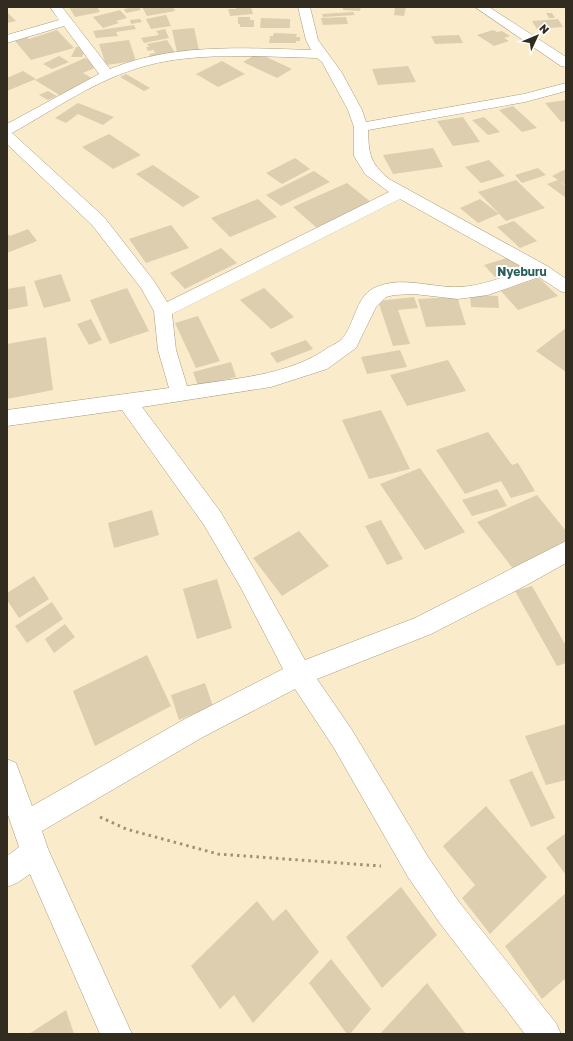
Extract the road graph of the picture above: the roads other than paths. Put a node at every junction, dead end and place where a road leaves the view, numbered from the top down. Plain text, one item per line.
1 (56, 7) edge
2 (304, 7) edge
3 (481, 7) edge
4 (68, 21) junction
5 (7, 39) edge
6 (320, 54) junction
7 (566, 63) edge
8 (108, 76) junction
9 (566, 87) edge
10 (361, 126) junction
11 (7, 130) edge
12 (7, 136) edge
13 (401, 192) junction
14 (541, 270) junction
15 (566, 287) edge
16 (163, 311) junction
17 (180, 394) junction
18 (127, 402) junction
19 (7, 418) edge
20 (566, 551) edge
21 (299, 674) junction
22 (7, 772) edge
23 (26, 826) junction
24 (36, 853) junction
25 (7, 873) edge
26 (116, 1034) edge
27 (545, 1034) edge

1 - 4 street
2 - 6 street
3 - 7 street
4 - 5 street
4 - 8 street
6 - 8 street
6 - 10 street
8 - 11 street
9 - 10 street
10 - 13 street
12 - 16 street
13 - 14 street
13 - 16 street
14 - 15 street
14 - 17 street
16 - 17 street
17 - 18 street
18 - 19 street
18 - 21 street
20 - 21 street
21 - 23 street
21 - 27 street
22 - 23 street
23 - 24 street
24 - 25 street
24 - 26 street

